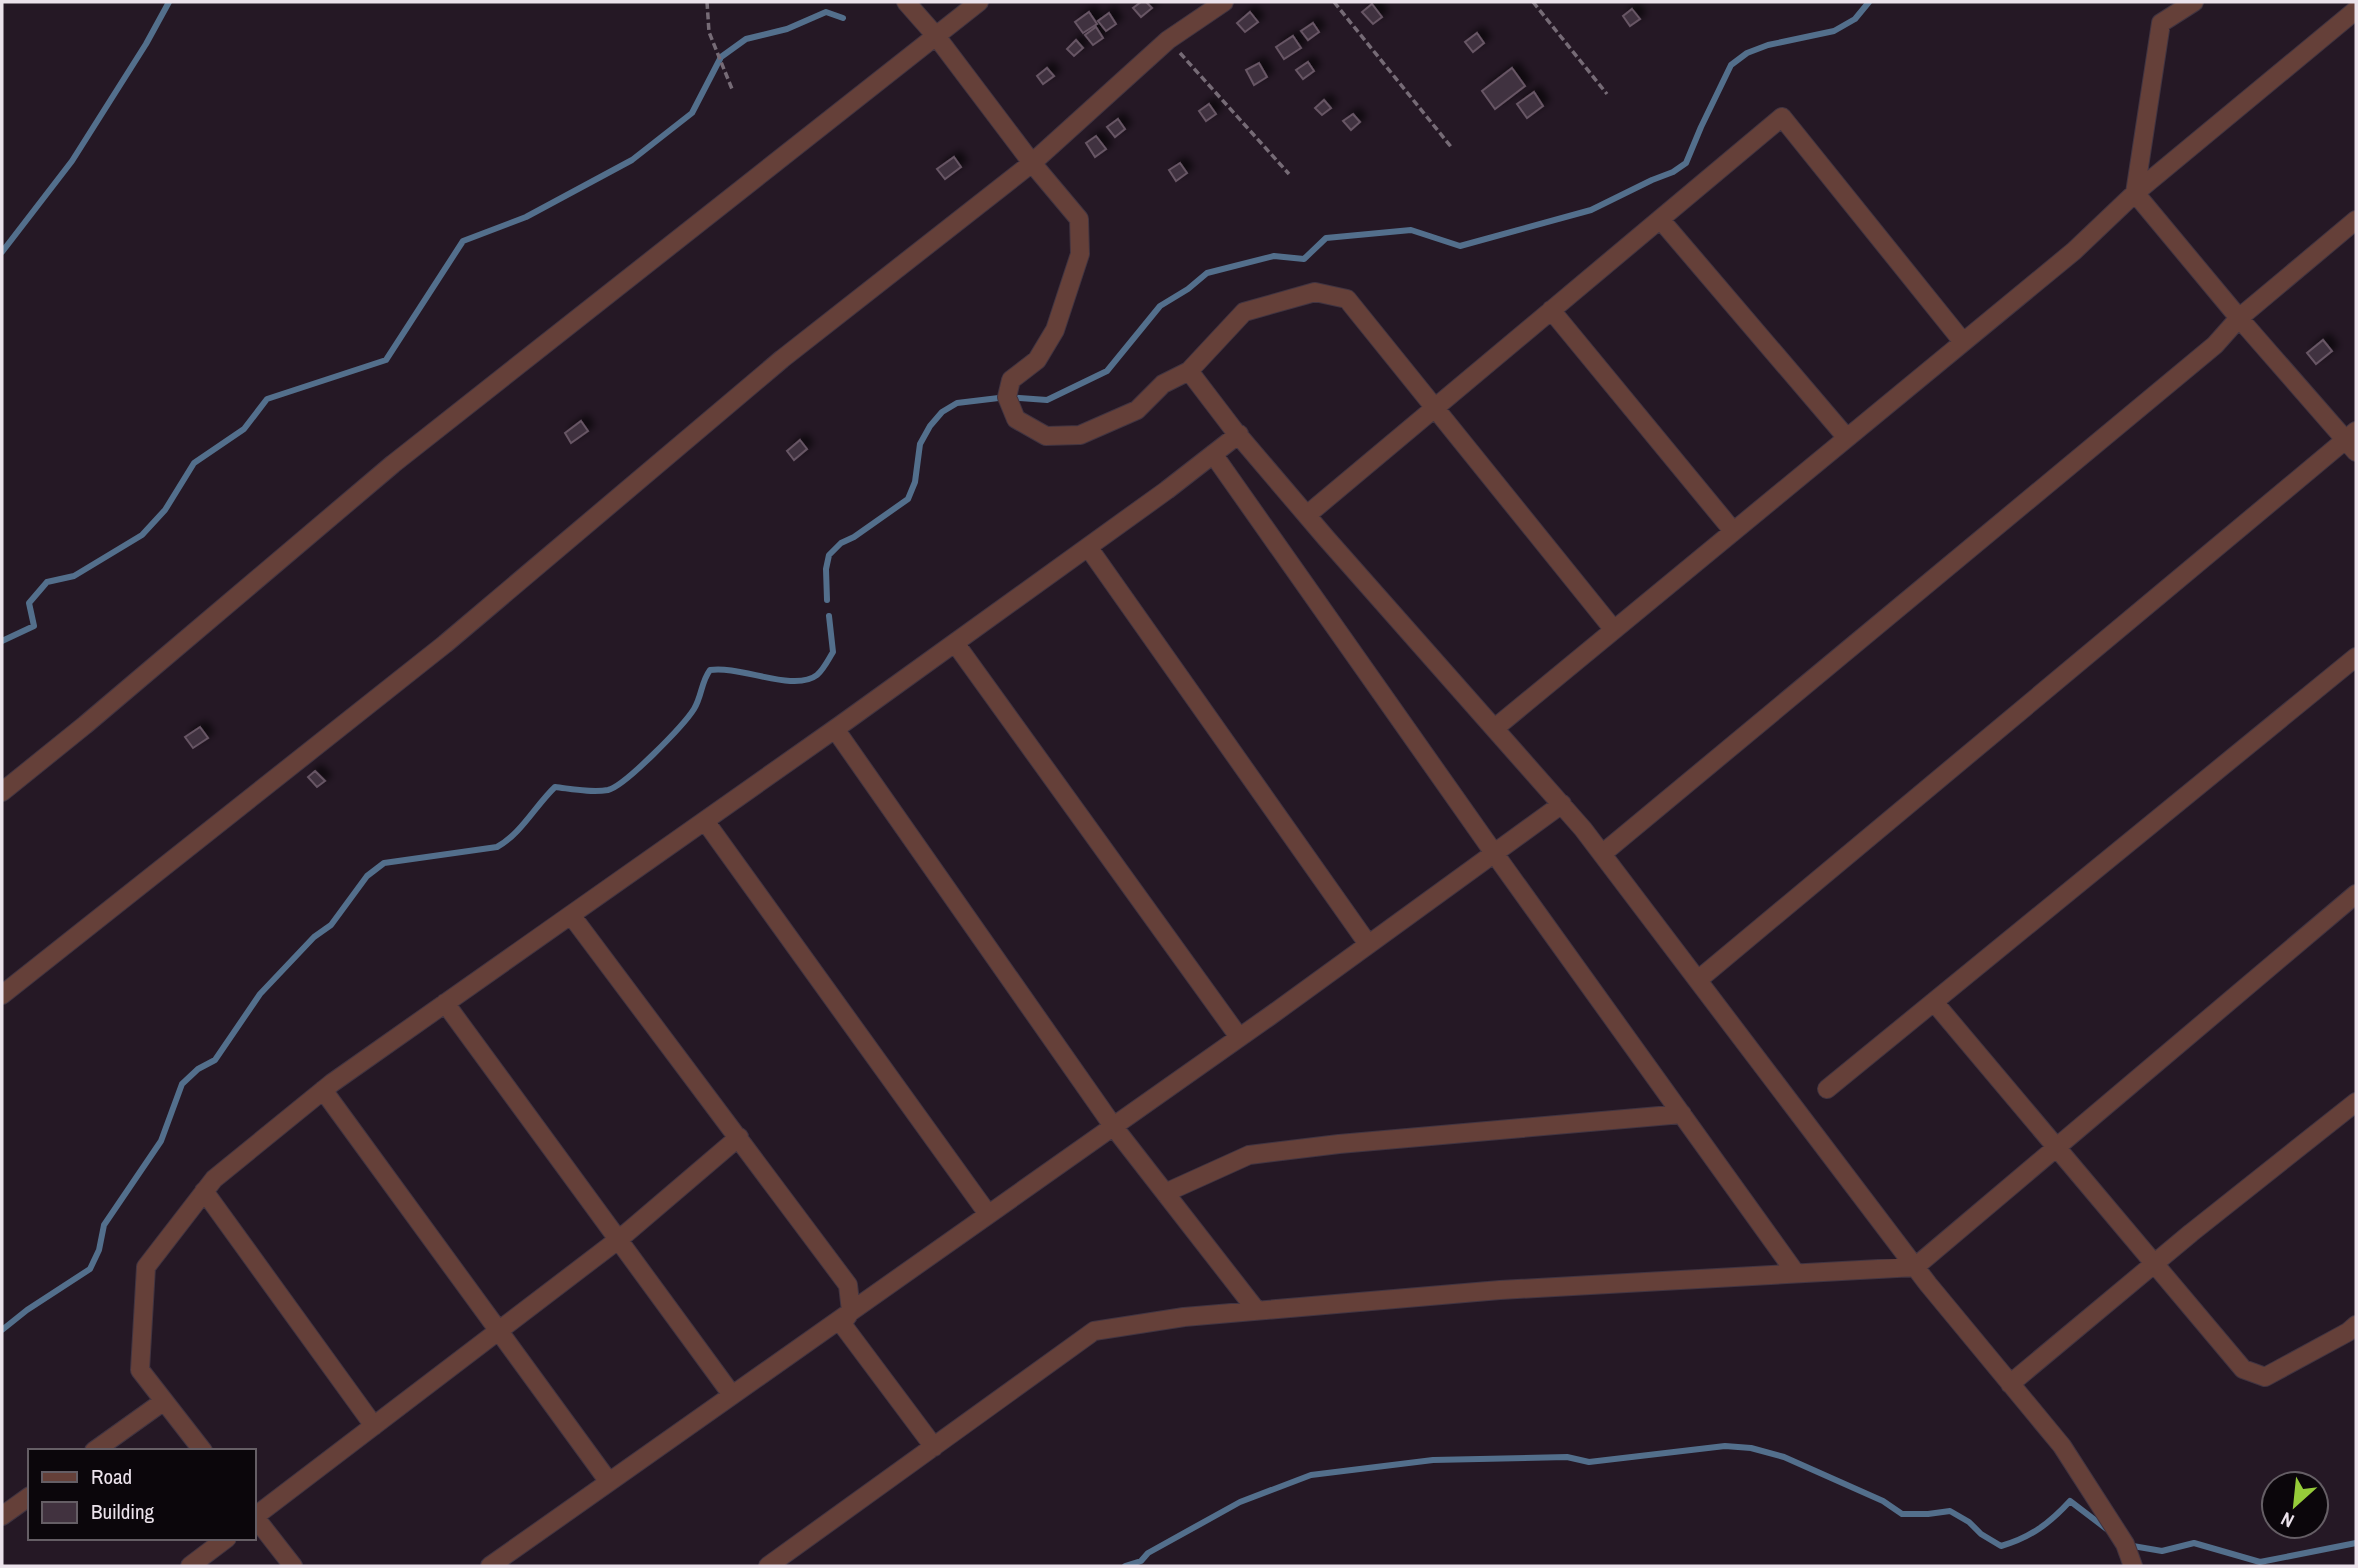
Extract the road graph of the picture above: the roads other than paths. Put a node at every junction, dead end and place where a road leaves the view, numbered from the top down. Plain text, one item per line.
1 (906, 2) edge
2 (979, 2) edge
3 (1224, 2) edge
4 (2194, 2) edge
5 (2356, 10) edge
6 (936, 36) junction
7 (1032, 163) junction
8 (2135, 193) junction
9 (1660, 219) junction
10 (2356, 220) edge
11 (1551, 310) junction
12 (2239, 318) junction
13 (1963, 342) junction
14 (1189, 371) junction
15 (1435, 408) junction
16 (1239, 434) junction
17 (1847, 438) junction
18 (2353, 441) edge
19 (1213, 454) junction
20 (1307, 515) junction
21 (1734, 531) junction
22 (1088, 547) junction
23 (1614, 630) junction
24 (955, 643) junction
25 (2356, 657) edge
26 (1495, 728) junction
27 (835, 729) junction
28 (2, 792) edge
29 (1562, 804) junction
30 (705, 821) junction
31 (1494, 853) junction
32 (1602, 854) junction
33 (2356, 894) edge
34 (571, 915) junction
35 (1368, 944) junction
36 (1698, 980) junction
37 (2, 995) edge
38 (1934, 1002) junction
39 (445, 1003) junction
40 (1239, 1037) junction
41 (1827, 1089) dead end
42 (323, 1090) junction
43 (2356, 1102) edge
44 (1682, 1114) junction
45 (1113, 1126) junction
46 (739, 1137) junction
47 (2057, 1147) junction
48 (204, 1191) junction
49 (1165, 1192) junction
50 (988, 1214) junction
51 (618, 1240) junction
52 (2155, 1264) junction
53 (1915, 1267) junction
54 (1795, 1272) junction
55 (851, 1311) junction
56 (1257, 1311) junction
57 (2356, 1325) edge
58 (499, 1331) junction
59 (2010, 1384) junction
60 (732, 1395) junction
61 (164, 1401) junction
62 (374, 1426) junction
63 (934, 1447) junction
64 (97, 1449) edge
65 (201, 1449) edge
66 (609, 1482) junction
67 (28, 1497) edge
68 (256, 1515) edge
69 (2, 1516) edge
70 (256, 1520) edge
71 (223, 1540) edge
72 (190, 1566) edge
73 (293, 1566) edge
74 (490, 1566) edge
75 (768, 1566) edge
76 (2133, 1566) edge

1 - 6 street
2 - 6 street
3 - 7 street
4 - 8 street
5 - 8 street
6 - 7 street
6 - 28 street
7 - 14 street
7 - 37 street
8 - 12 street
8 - 13 street
9 - 11 street
9 - 13 street
9 - 17 street
10 - 12 street
11 - 15 street
11 - 21 street
12 - 18 street
12 - 32 street
13 - 17 street
14 - 15 street
14 - 16 street
15 - 20 street
15 - 23 street
16 - 19 street
16 - 20 street
17 - 21 street
18 - 36 street
19 - 22 street
19 - 31 street
20 - 26 street
21 - 23 street
22 - 24 street
22 - 35 street
23 - 26 street
24 - 27 street
24 - 40 street
25 - 38 street
26 - 29 street
27 - 30 street
27 - 45 street
29 - 31 street
29 - 32 street
30 - 34 street
30 - 50 street
31 - 35 street
31 - 44 street
32 - 36 street
33 - 47 street
34 - 39 street
34 - 46 street
35 - 40 street
36 - 53 street
38 - 41 street
38 - 47 street
39 - 42 street
39 - 51 street
40 - 45 street
42 - 48 street
42 - 58 street
43 - 52 street
44 - 49 street
44 - 54 street
45 - 49 street
45 - 50 street
46 - 51 street
46 - 55 street
47 - 52 street
47 - 53 street
48 - 61 street
48 - 62 street
49 - 56 street
50 - 55 street
51 - 58 street
51 - 60 street
52 - 57 street
52 - 59 street
53 - 54 street
53 - 59 street
54 - 56 street
55 - 60 street
55 - 63 street
56 - 63 street
58 - 62 street
58 - 66 street
59 - 76 street
60 - 66 street
61 - 64 street
61 - 65 street
62 - 68 street
63 - 75 street
66 - 74 street
67 - 69 street
70 - 73 street
71 - 72 street

